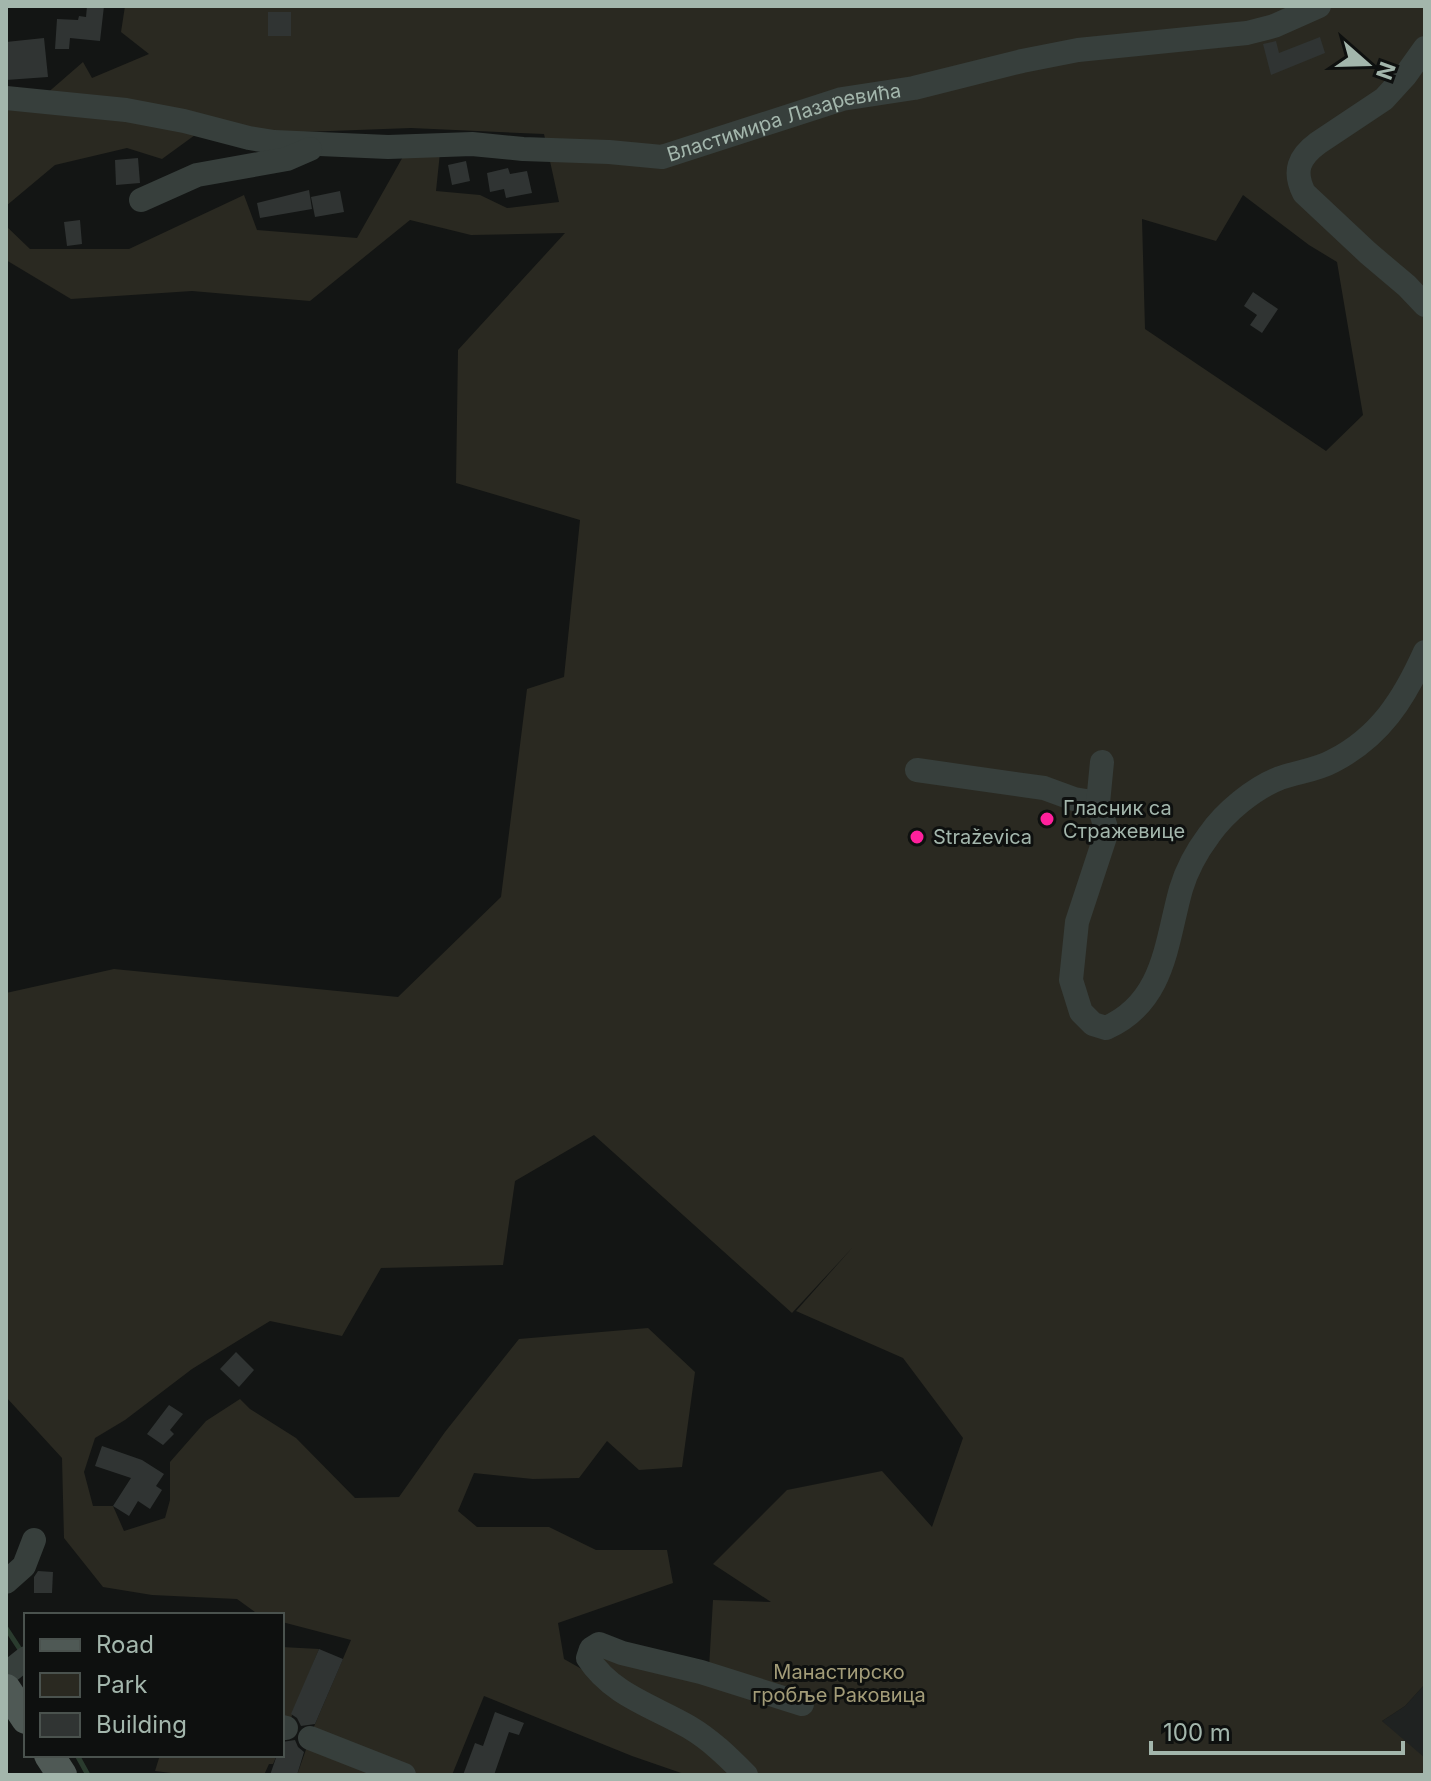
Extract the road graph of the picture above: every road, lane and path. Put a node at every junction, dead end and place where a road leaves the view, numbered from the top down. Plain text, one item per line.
1 (1319, 6) edge
2 (1425, 48) edge
3 (6, 98) edge
4 (315, 145) junction
5 (141, 200) dead end
6 (1425, 305) edge
7 (1425, 652) edge
8 (1102, 762) dead end
9 (917, 770) dead end
10 (1098, 803) junction
11 (34, 1540) dead end
12 (6, 1582) edge
13 (11, 1678) edge
14 (802, 1704) dead end
15 (24, 1714) edge
16 (310, 1738) dead end
17 (50, 1757) edge
18 (62, 1775) edge
19 (404, 1775) edge
20 (746, 1775) edge

1 - 4 street, Властимира Лазаревића
2 - 6 street
3 - 4 street, Властимира Лазаревића
4 - 5 street
7 - 10 street
8 - 10 street
9 - 10 street
11 - 12 street
13 - 15 main road
14 - 20 street
16 - 19 street
17 - 18 main road

